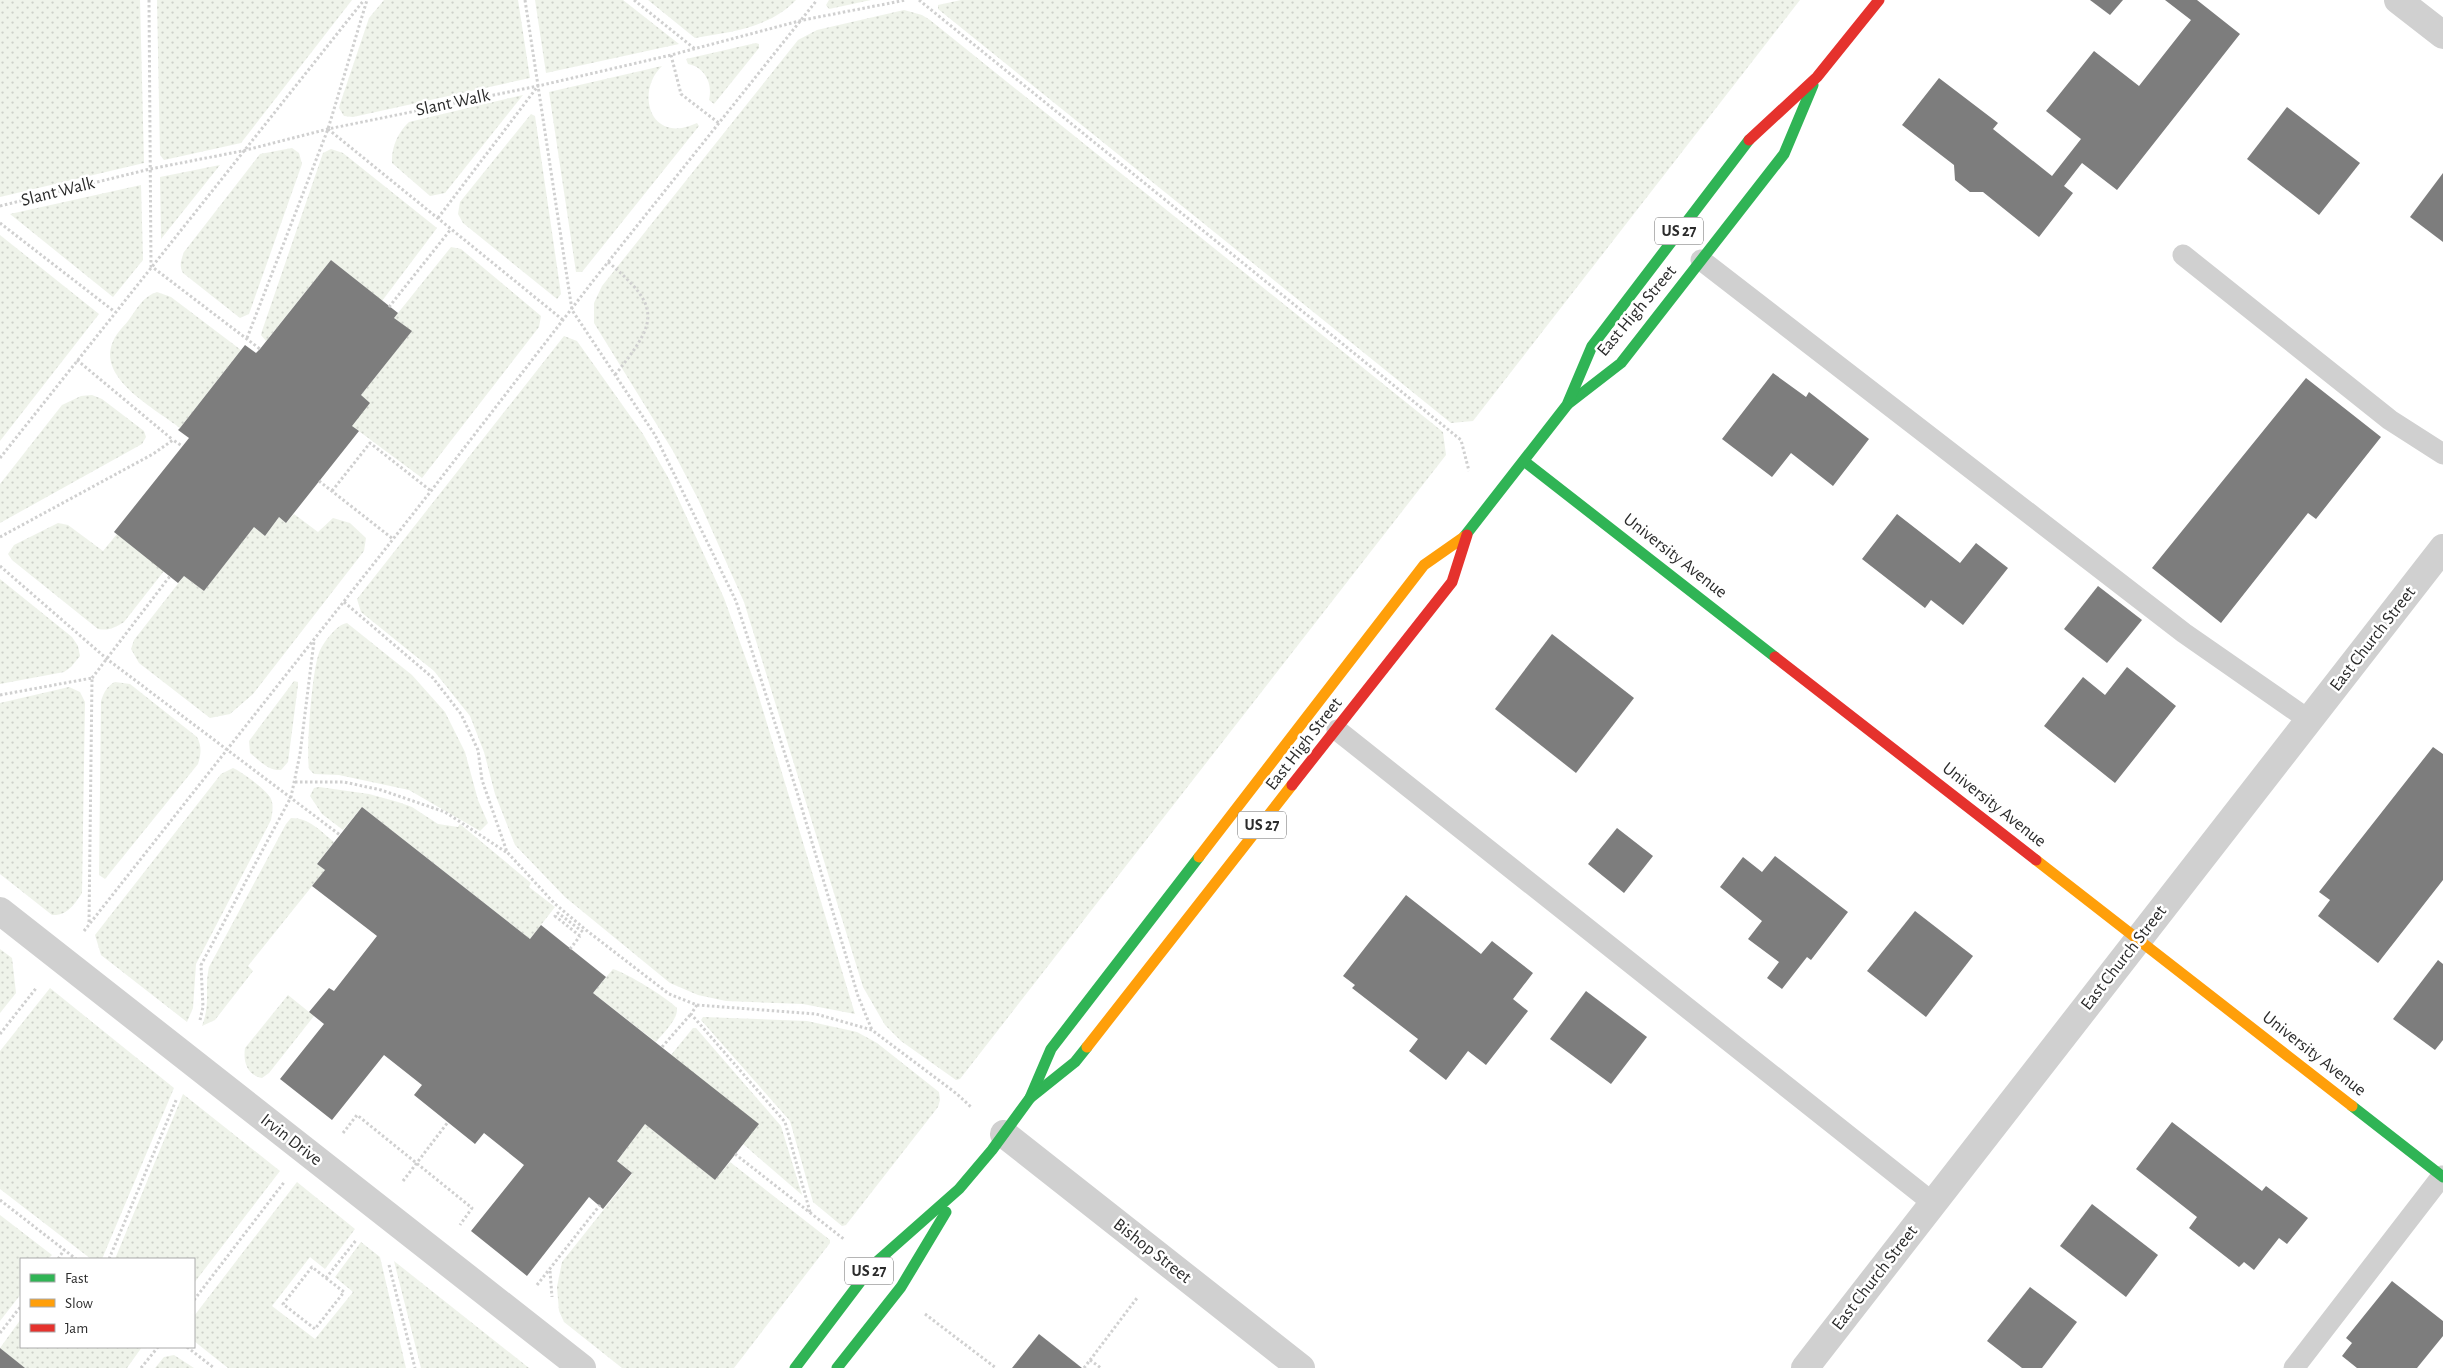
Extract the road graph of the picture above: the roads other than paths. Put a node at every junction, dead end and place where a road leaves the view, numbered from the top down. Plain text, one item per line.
1 (1879, 0) edge
2 (2398, 0) edge
3 (2443, 35) edge
4 (1817, 77) junction
5 (2183, 255) dead end
6 (1701, 260) junction
7 (1567, 405) junction
8 (2443, 454) edge
9 (1524, 461) junction
10 (1467, 535) junction
11 (2443, 548) edge
12 (2310, 720) junction
13 (1337, 730) junction
14 (0, 911) edge
15 (2138, 940) junction
16 (1030, 1098) junction
17 (1004, 1134) junction
18 (2442, 1177) edge
19 (959, 1189) junction
20 (1933, 1203) junction
21 (582, 1368) edge
22 (795, 1368) edge
23 (838, 1368) edge
24 (1301, 1368) edge
25 (1805, 1368) edge
26 (2294, 1368) edge

1 - 4 main road, East High Street / US 27
2 - 3 street
4 - 6 main road, East High Street / US 27
4 - 7 main road, East High Street / US 27
5 - 8 lane
6 - 7 main road, East High Street / US 27
6 - 12 lane
7 - 9 main road, East High Street / US 27
9 - 10 main road, East High Street / US 27
9 - 15 main road, University Avenue
10 - 13 main road, East High Street / US 27
10 - 16 main road, East High Street / US 27
11 - 12 street, East Church Street
12 - 15 street, East Church Street
13 - 16 main road, East High Street / US 27
13 - 20 lane
14 - 21 street, Irvin Drive
15 - 18 main road, University Avenue
15 - 20 street, East Church Street
16 - 17 main road, East High Street / US 27
17 - 19 main road, East High Street / US 27
17 - 24 street, Bishop Street
18 - 26 lane
19 - 22 main road, East High Street / US 27
19 - 23 main road, East High Street / US 27
20 - 25 street, East Church Street

